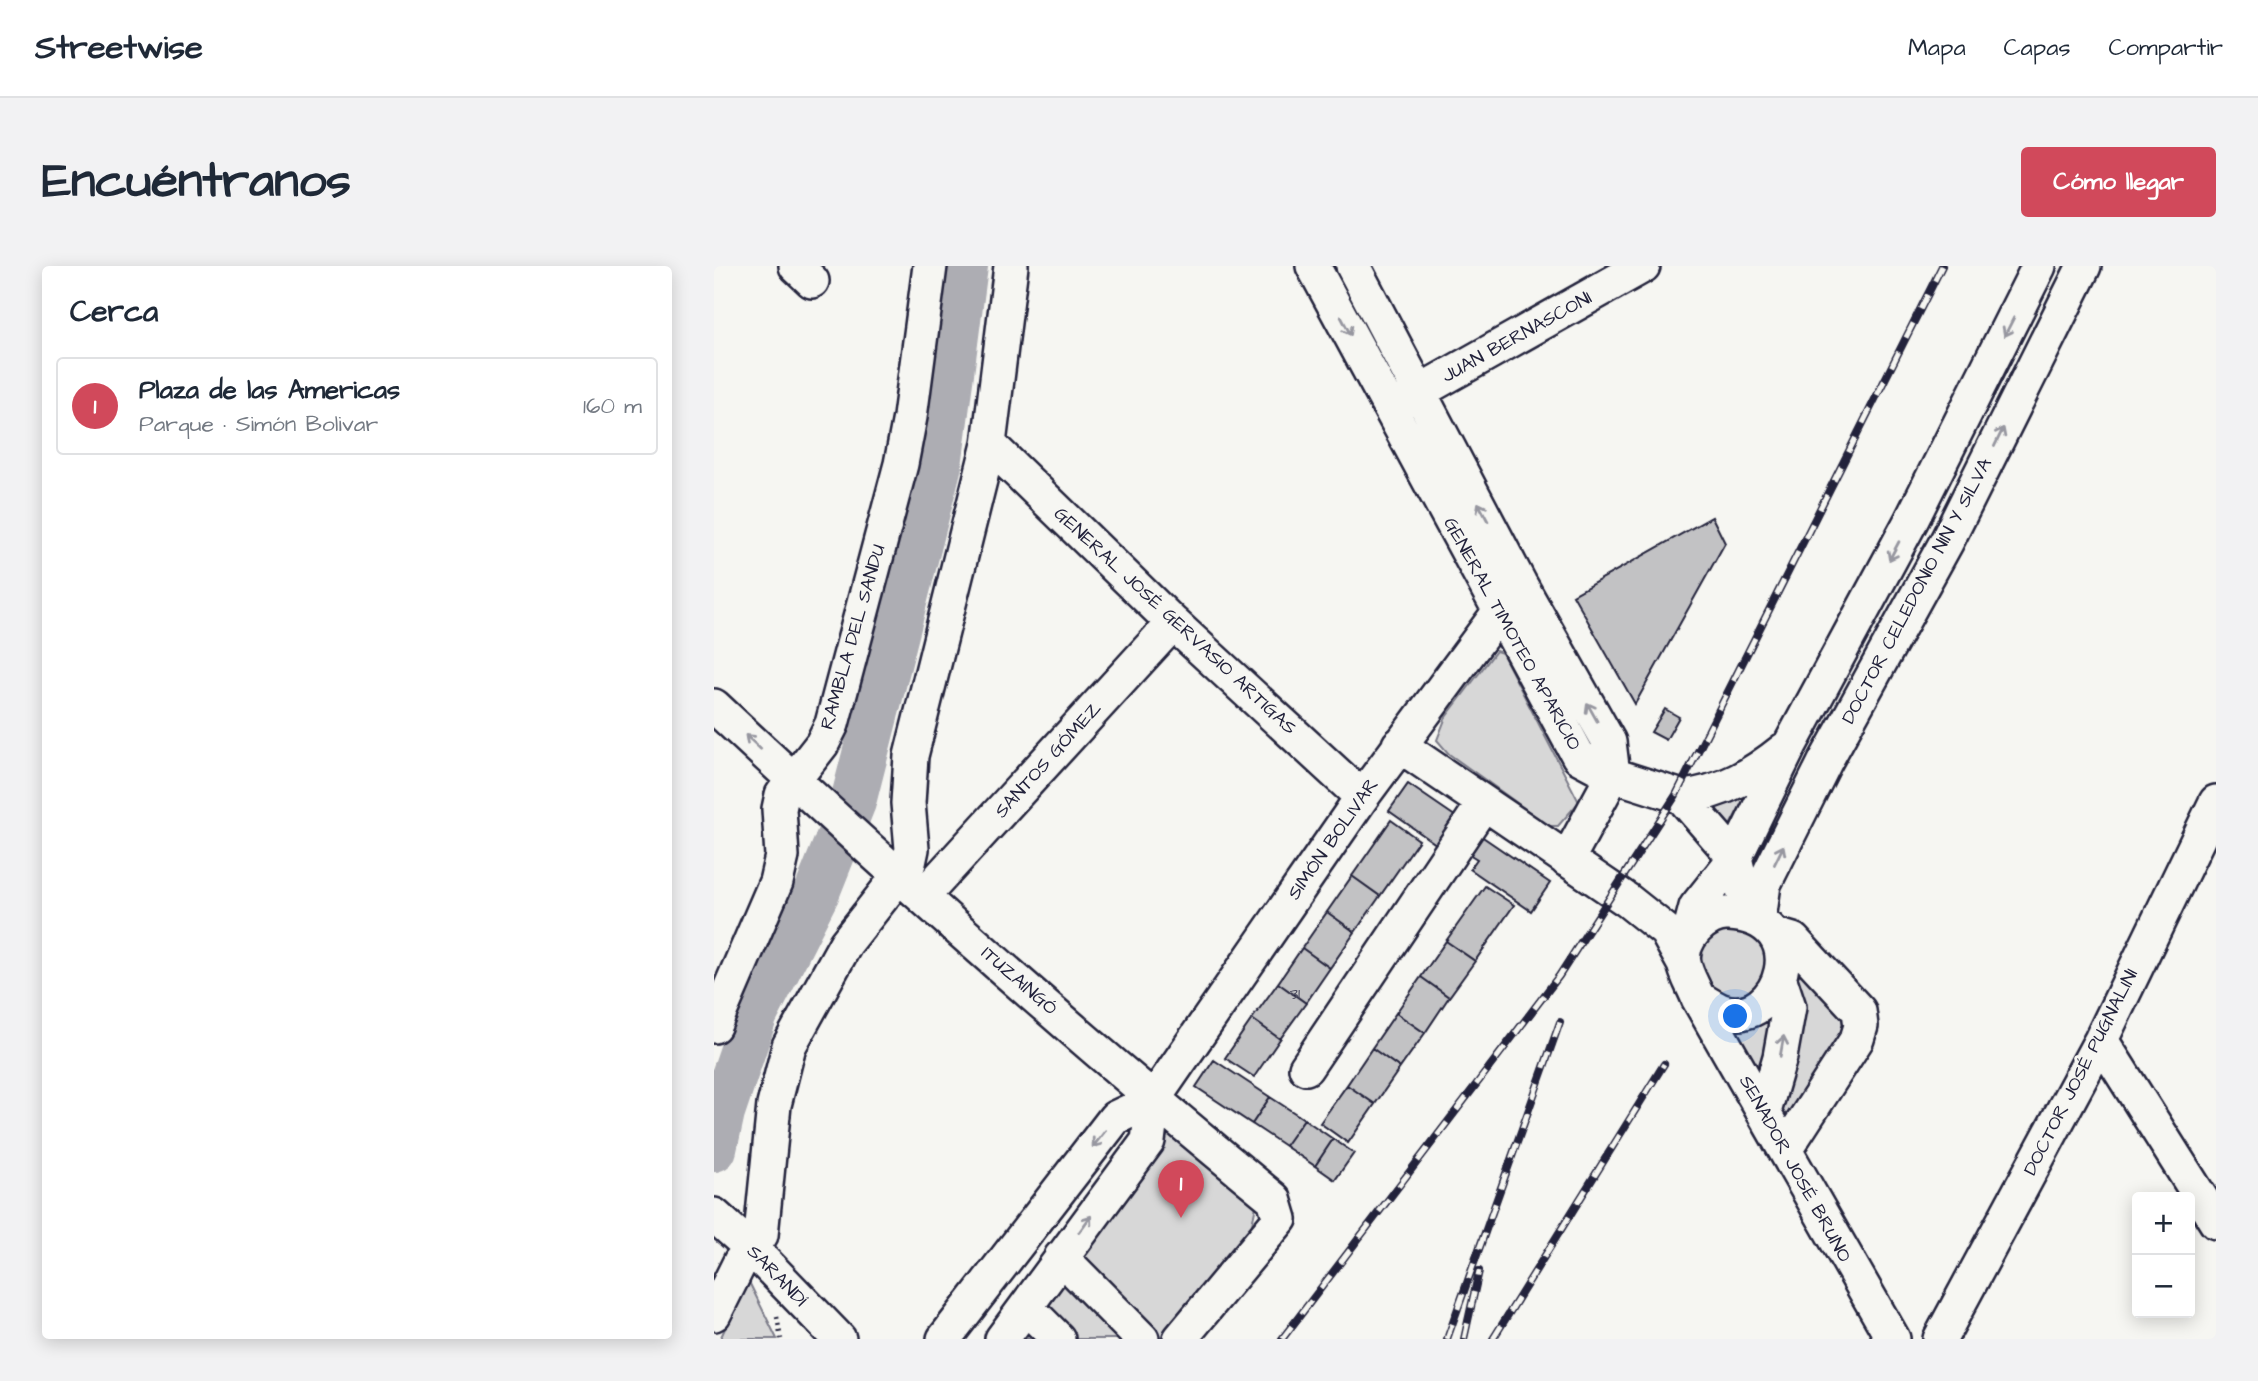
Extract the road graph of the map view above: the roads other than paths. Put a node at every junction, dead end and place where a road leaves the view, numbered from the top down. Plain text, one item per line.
1 (930, 266) edge
2 (1011, 266) edge
3 (1313, 266) edge
4 (1353, 266) edge
5 (1643, 266) edge
6 (2039, 266) edge
7 (2084, 266) edge
8 (1420, 391) junction
9 (1390, 408) junction
10 (989, 444) junction
11 (1911, 521) junction
12 (1947, 541) junction
13 (1520, 584) junction
14 (1499, 612) junction
15 (1173, 623) junction
16 (714, 706) edge
17 (1399, 745) junction
18 (1790, 745) junction
19 (1613, 775) junction
20 (802, 788) junction
21 (1362, 797) junction
22 (1682, 797) junction
23 (2216, 802) edge
24 (1484, 803) junction
25 (1735, 858) junction
26 (1567, 860) junction
27 (902, 878) junction
28 (1762, 923) junction
29 (1684, 953) junction
30 (1780, 980) junction
31 (1698, 998) junction
32 (714, 1026) edge
33 (2101, 1040) junction
34 (1306, 1068) dead end
35 (1153, 1100) junction
36 (1764, 1112) junction
37 (1785, 1150) junction
38 (2216, 1222) edge
39 (732, 1232) edge
40 (1060, 1257) junction
41 (1026, 1307) junction
42 (714, 1314) edge
43 (1877, 1330) edge
44 (839, 1339) edge
45 (944, 1339) edge
46 (1002, 1339) edge
47 (1058, 1339) edge
48 (1142, 1339) edge
49 (1180, 1339) edge
50 (1940, 1339) edge

1 - 20 street, RAMBLA DEL SANDU
2 - 10 street
3 -> 9 street, GENERAL TIMOTEO APARICIO
4 - 8 street, GENERAL TIMOTEO APARICIO
5 - 8 street, JUAN BERNASCONI
6 -> 11 street, DOCTOR CELEDONIO NIN Y SILVA
12 -> 7 street, DOCTOR CELEDONIO NIN Y SILVA
8 - 9 street, JUAN BERNASCONI
13 -> 8 street, GENERAL TIMOTEO APARICIO
9 - 14 street, GENERAL TIMOTEO APARICIO
10 - 15 street, GENERAL JOSÉ GERVASIO ARTIGAS
10 - 27 street
11 - 12 street
11 -> 18 street, DOCTOR CELEDONIO NIN Y SILVA
28 -> 12 street, DOCTOR CELEDONIO NIN Y SILVA
13 - 14 street, SIMÓN BOLIVAR
19 -> 13 street, GENERAL TIMOTEO APARICIO
14 - 17 street, SIMÓN BOLIVAR
14 - 19 street, GENERAL TIMOTEO APARICIO
15 - 21 street, GENERAL JOSÉ GERVASIO ARTIGAS
15 - 27 street, SANTOS GÓMEZ
20 -> 16 street
17 - 21 street, SIMÓN BOLIVAR
17 - 24 street
18 - 22 street
18 - 25 street, DOCTOR CELEDONIO NIN Y SILVA
19 - 22 street
19 - 26 street
20 - 27 street, ITUZAINGÓ
20 - 32 street, RAMBLA DEL SANDU
21 - 35 street, SIMÓN BOLIVAR
22 - 25 street
23 - 33 street, DOCTOR JOSÉ PUGNALINI
24 - 26 street
24 - 34 street
25 - 28 street
25 - 29 street, DOCTOR CELEDONIO NIN Y SILVA
26 - 29 street
27 - 35 street, ITUZAINGÓ
27 - 39 street
28 - 29 street
28 - 30 street
28 - 37 street
29 - 31 street
30 - 31 street
36 -> 30 street
31 - 36 street, SENADOR JOSÉ BRUNO
33 - 38 street
33 - 50 street, DOCTOR JOSÉ PUGNALINI
40 -> 35 street, SIMÓN BOLIVAR
35 -> 45 street
35 - 49 street, ITUZAINGÓ
36 - 37 street, SENADOR JOSÉ BRUNO
37 - 43 street, SENADOR JOSÉ BRUNO
39 - 42 street
39 - 44 street, SARANDÍ
40 - 41 street, SIMÓN BOLIVAR
40 - 48 street
41 - 46 street, SIMÓN BOLIVAR
41 - 47 street

